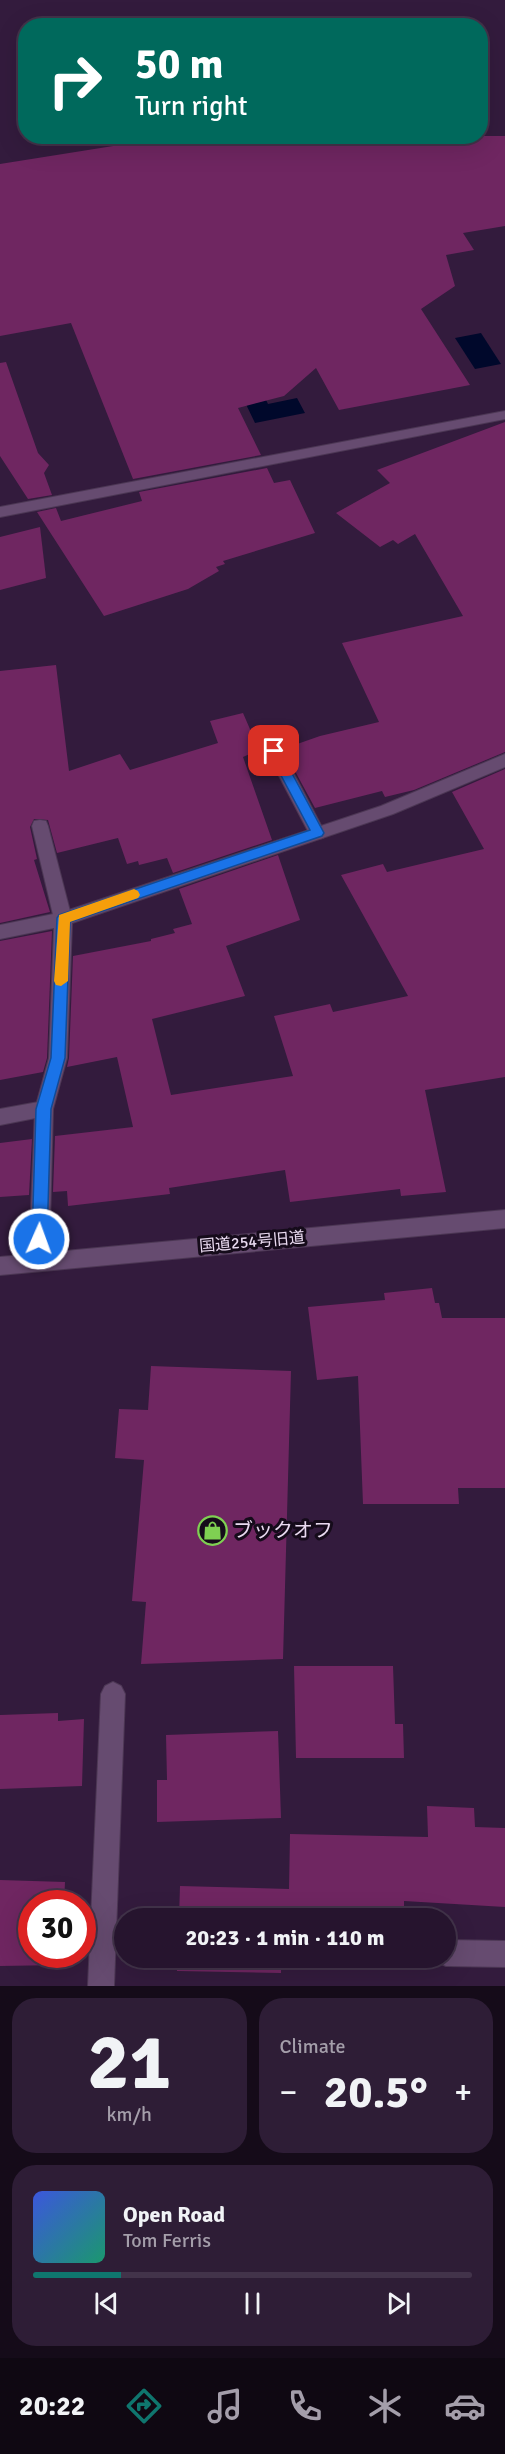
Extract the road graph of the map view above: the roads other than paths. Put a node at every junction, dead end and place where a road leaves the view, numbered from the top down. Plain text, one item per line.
1 (505, 414) edge
2 (0, 512) edge
3 (274, 751) dead end
4 (505, 760) edge
5 (40, 826) dead end
6 (317, 833) junction
7 (63, 918) junction
8 (0, 932) edge
9 (44, 1109) junction
10 (0, 1117) edge
11 (505, 1219) edge
12 (39, 1261) junction
13 (0, 1266) edge
14 (113, 1694) dead end
15 (456, 1953) edge
16 (505, 1954) edge
17 (101, 1986) edge

1 - 2 street
3 - 6 street
4 - 6 street
5 - 7 street
6 - 7 street
7 - 8 street
7 - 9 street
9 - 10 street
9 - 12 street
11 - 12 street, 国道254号旧道
12 - 13 street, 国道254号旧道
14 - 17 street
15 - 16 street

